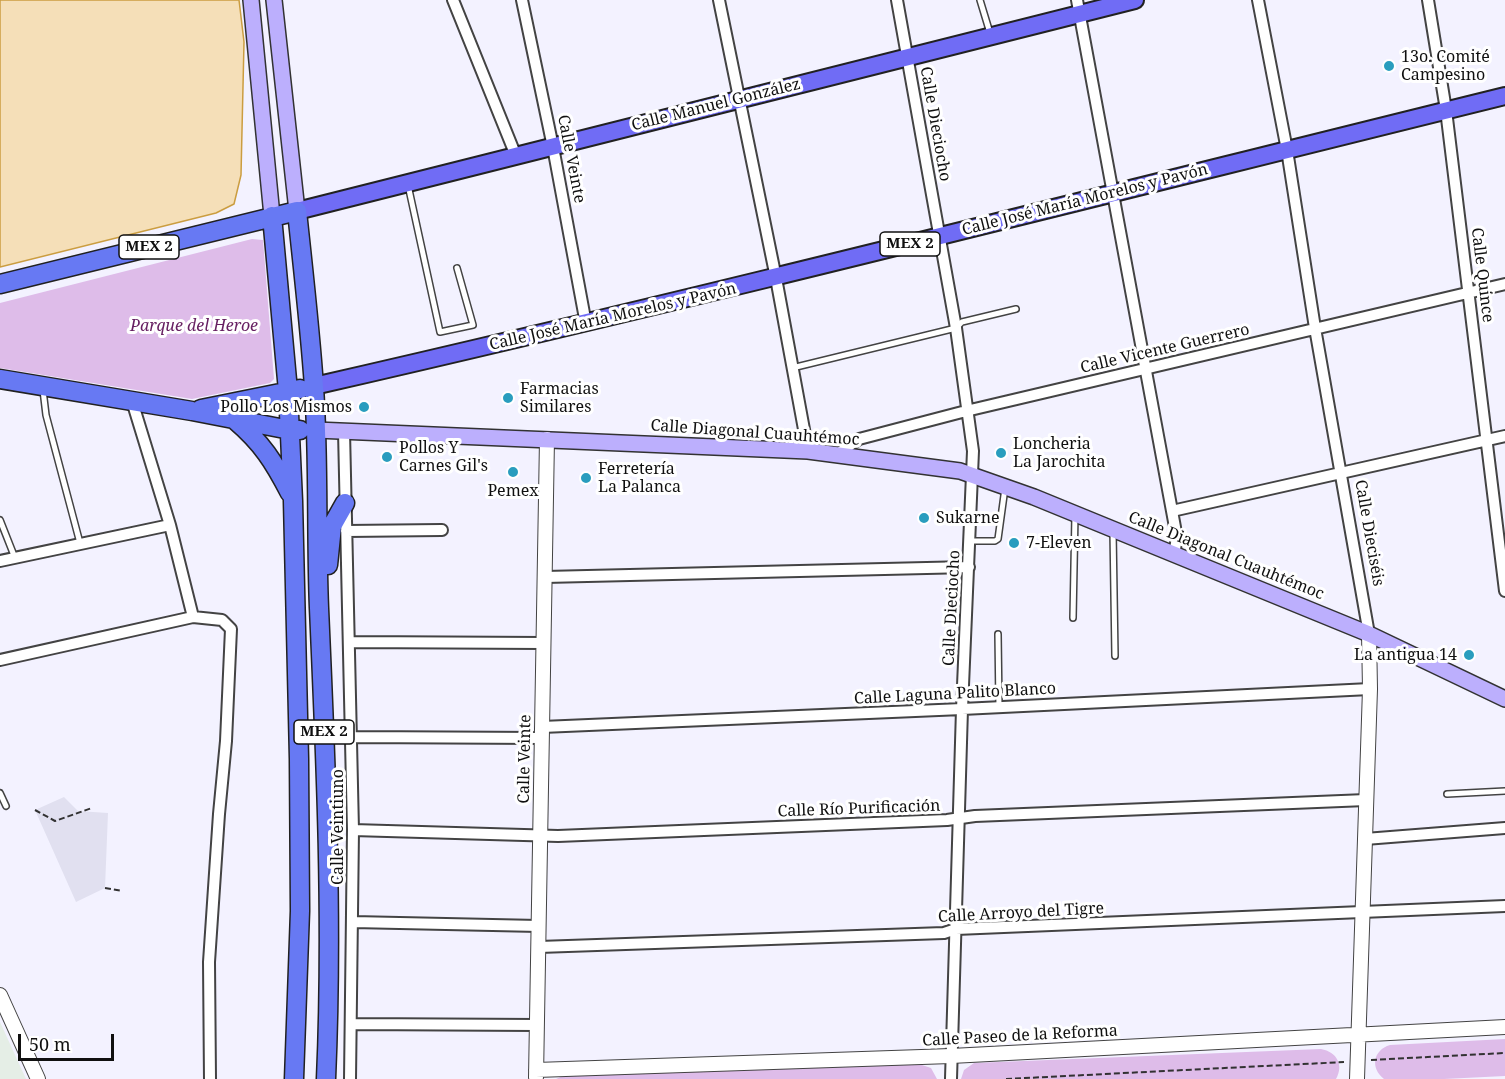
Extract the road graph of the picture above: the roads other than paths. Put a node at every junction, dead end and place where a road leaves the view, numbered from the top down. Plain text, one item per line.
1 (251, 0) edge
2 (274, 0) edge
3 (453, 0) edge
4 (522, 0) edge
5 (718, 0) edge
6 (897, 0) edge
7 (980, 0) edge
8 (1135, 0) edge
9 (1258, 0) edge
10 (1428, 0) edge
11 (1079, 7) edge
12 (991, 36) junction
13 (908, 57) junction
14 (1505, 96) edge
15 (740, 100) junction
16 (1446, 110) junction
17 (553, 147) junction
18 (1287, 150) junction
19 (516, 156) junction
20 (408, 183) junction
21 (1112, 193) junction
22 (297, 211) junction
23 (272, 216) junction
24 (939, 237) junction
25 (457, 268) dead end
26 (776, 278) junction
27 (0, 284) edge
28 (1505, 284) edge
29 (1469, 292) junction
30 (1016, 309) dead end
31 (586, 324) junction
32 (956, 328) junction
33 (1315, 328) junction
34 (792, 368) junction
35 (1146, 368) junction
36 (0, 379) edge
37 (42, 386) junction
38 (314, 386) junction
39 (288, 391) junction
40 (132, 401) junction
41 (192, 411) junction
42 (966, 411) junction
43 (234, 419) junction
44 (290, 430) junction
45 (316, 430) junction
46 (344, 431) junction
47 (1505, 436) edge
48 (547, 439) junction
49 (1487, 440) junction
50 (808, 451) junction
51 (836, 454) junction
52 (1342, 474) junction
53 (973, 475) junction
54 (1005, 486) junction
55 (293, 501) junction
56 (345, 503) junction
57 (1172, 511) junction
58 (1075, 514) junction
59 (0, 520) edge
60 (170, 525) junction
61 (442, 530) dead end
62 (1113, 530) junction
63 (346, 531) junction
64 (970, 541) junction
65 (80, 543) junction
66 (1174, 554) junction
67 (15, 558) junction
68 (0, 561) edge
69 (969, 567) junction
70 (545, 577) junction
71 (1505, 591) edge
72 (319, 604) junction
73 (193, 617) junction
74 (1073, 618) dead end
75 (998, 634) dead end
76 (1369, 634) junction
77 (349, 642) junction
78 (544, 643) junction
79 (1115, 656) dead end
80 (0, 660) edge
81 (1370, 689) junction
82 (1505, 699) edge
83 (999, 707) junction
84 (962, 709) junction
85 (542, 732) junction
86 (352, 737) junction
87 (1505, 791) edge
88 (0, 793) edge
89 (1447, 794) dead end
90 (1366, 801) junction
91 (6, 806) dead end
92 (960, 818) junction
93 (1505, 828) edge
94 (353, 830) junction
95 (540, 836) junction
96 (1365, 839) junction
97 (1505, 906) edge
98 (1362, 913) junction
99 (353, 922) junction
100 (539, 926) junction
101 (956, 929) junction
102 (539, 947) junction
103 (0, 995) edge
104 (351, 1024) junction
105 (537, 1025) junction
106 (1505, 1027) edge
107 (1358, 1036) junction
108 (951, 1056) junction
109 (536, 1074) edge
110 (38, 1079) edge
111 (210, 1079) edge
112 (294, 1079) edge
113 (326, 1079) edge
114 (350, 1079) edge
115 (951, 1079) edge
116 (1357, 1079) edge

1 - 23 main road
2 - 22 main road
3 - 19 street
4 - 17 street, Calle Veinte
5 - 15 street
6 - 13 street, Calle Dieciocho
7 - 12 lane
8 - 11 main road, Calle Manuel González / MEX 2
9 - 18 street, Calle Dieciséis
10 - 16 street, Calle Quince
11 - 12 main road, Calle Manuel González / MEX 2
11 - 21 street
12 - 13 main road, Calle Manuel González / MEX 2
13 - 15 main road, Calle Manuel González / MEX 2
13 - 24 street, Calle Dieciocho
14 - 16 main road, Calle José María Morelos y Pavón / MEX 2
15 - 17 main road, Calle Manuel González / MEX 2
15 - 26 street
16 - 18 main road, Calle José María Morelos y Pavón / MEX 2
16 - 29 street, Calle Quince
17 - 19 main road, Calle Manuel González / MEX 2
17 - 31 street, Calle Veinte
18 - 21 main road, Calle José María Morelos y Pavón / MEX 2
18 - 33 street, Calle Dieciséis
19 - 20 main road, Calle Manuel González / MEX 2
20 - 22 main road, Calle Manuel González / MEX 2
20 - 25 lane
21 - 24 main road, Calle José María Morelos y Pavón / MEX 2
21 - 35 street
22 - 23 highway, MEX 2
22 - 38 highway, MEX 2
23 - 27 highway, MEX 2
23 - 39 highway, MEX 2
24 - 26 main road, Calle José María Morelos y Pavón / MEX 2
24 - 32 street, Calle Dieciocho
26 - 31 main road, Calle José María Morelos y Pavón / MEX 2
26 - 34 street
28 - 29 street, Calle Vicente Guerrero
29 - 33 street, Calle Vicente Guerrero
29 - 49 street, Calle Quince
30 - 32 lane
31 - 38 main road, Calle José María Morelos y Pavón / MEX 2
32 - 34 lane
32 - 42 street, Calle Dieciocho
33 - 35 street, Calle Vicente Guerrero
33 - 52 street, Calle Dieciséis
34 - 50 street
35 - 42 street, Calle Vicente Guerrero
35 - 57 street
36 - 37 highway, MEX 2
37 - 40 highway, MEX 2
37 - 65 lane
38 - 39 highway, MEX 2
38 - 45 highway, MEX 2
39 - 41 highway, MEX 2
39 - 44 highway, MEX 2
40 - 41 highway, MEX 2
40 - 60 street
41 - 43 highway
42 - 51 street, Calle Vicente Guerrero
42 - 53 street, Calle Dieciocho
43 - 44 highway
43 - 55 highway
44 - 45 highway
44 - 55 highway, MEX 2
45 - 46 main road, Calle Diagonal Cuauhtémoc
45 - 72 highway, MEX 2
46 - 48 main road, Calle Diagonal Cuauhtémoc
46 - 56 street, Calle Veintiuno
47 - 49 street
48 - 50 main road, Calle Diagonal Cuauhtémoc
48 - 70 street, Calle Veinte
49 - 52 street
49 - 71 street, Calle Quince
50 - 51 main road, Calle Diagonal Cuauhtémoc
51 - 53 main road, Calle Diagonal Cuauhtémoc
52 - 57 street
52 - 76 street, Calle Dieciséis
53 - 54 main road, Calle Diagonal Cuauhtémoc
53 - 64 street, Calle Dieciocho
54 - 58 main road, Calle Diagonal Cuauhtémoc
54 - 64 lane
55 - 112 highway, MEX 2
56 - 63 street, Calle Veintiuno
56 - 72 highway
57 - 66 street
58 - 62 main road, Calle Diagonal Cuauhtémoc
58 - 74 lane
59 - 67 lane
60 - 65 street
60 - 73 street
61 - 63 street
62 - 66 main road, Calle Diagonal Cuauhtémoc
62 - 79 lane
63 - 77 street, Calle Veintiuno
64 - 69 street, Calle Dieciocho
65 - 67 street
66 - 76 main road, Calle Diagonal Cuauhtémoc
67 - 68 street
69 - 70 street
69 - 84 street, Calle Dieciocho
70 - 78 street, Calle Veinte
72 - 113 highway, MEX 2
73 - 80 street
73 - 111 street
75 - 83 lane
76 - 81 street, Calle Dieciséis
76 - 82 main road, Calle Diagonal Cuauhtémoc
77 - 78 street
77 - 86 street, Calle Veintiuno
78 - 85 street, Calle Veinte
81 - 83 street, Calle Laguna Palito Blanco
81 - 90 street, Calle Dieciséis
83 - 84 street, Calle Laguna Palito Blanco
84 - 85 street, Calle Laguna Palito Blanco
84 - 92 street, Calle Dieciocho
85 - 86 street, Calle Laguna Palito Blanco
85 - 95 street, Calle Veinte
86 - 94 street, Calle Veintiuno
87 - 89 lane
88 - 91 lane
90 - 92 street, Calle Río Purificación
90 - 96 street, Calle Dieciséis
92 - 95 street, Calle Río Purificación
92 - 101 street, Calle Dieciocho
93 - 96 street
94 - 95 street, Calle Río Purificación
94 - 99 street, Calle Veintiuno
95 - 100 street, Calle Veinte
96 - 98 street, Calle Dieciséis
97 - 98 street, Calle Arroyo del Tigre
98 - 101 street, Calle Arroyo del Tigre
98 - 107 street, Calle Dieciséis
99 - 100 street
99 - 104 street, Calle Veintiuno
100 - 102 street, Calle Veinte
101 - 102 street, Calle Arroyo del Tigre
101 - 108 street, Calle Dieciocho
102 - 105 street, Calle Veinte
103 - 110 street
104 - 105 street
104 - 114 street, Calle Veintiuno
105 - 109 street, Calle Veinte
106 - 107 street, Calle Paseo de la Reforma
107 - 108 street, Calle Paseo de la Reforma
107 - 116 street, Calle Dieciséis
108 - 109 street, Calle Paseo de la Reforma
108 - 115 street, Calle Dieciocho

